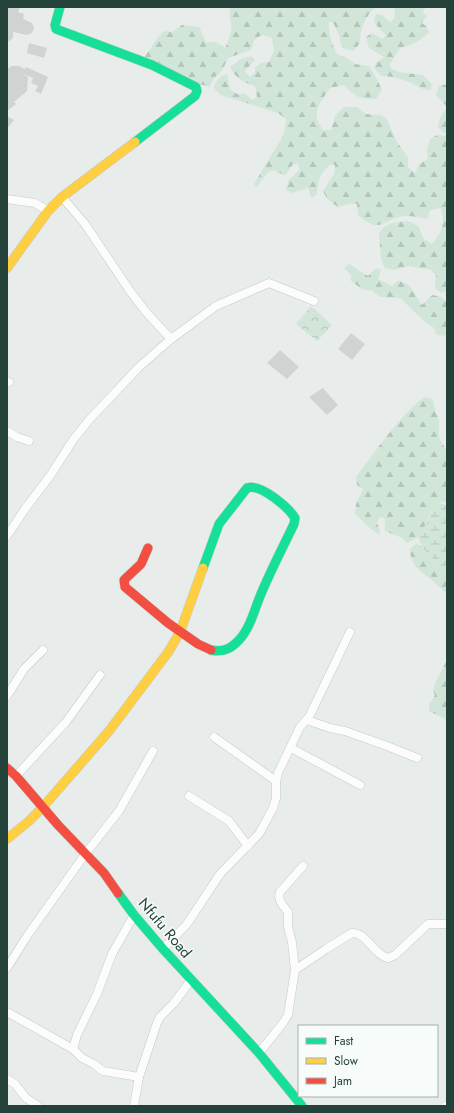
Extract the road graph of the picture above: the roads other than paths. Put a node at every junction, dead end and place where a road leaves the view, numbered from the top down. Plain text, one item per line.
1 (60, 7) edge
2 (62, 197) junction
3 (7, 199) edge
4 (48, 211) junction
5 (7, 268) edge
6 (314, 301) dead end
7 (171, 339) junction
8 (7, 431) edge
9 (29, 441) dead end
10 (7, 536) edge
11 (148, 548) dead end
12 (180, 632) junction
13 (350, 632) dead end
14 (43, 650) dead end
15 (100, 675) dead end
16 (7, 696) edge
17 (307, 720) junction
18 (214, 737) dead end
19 (291, 748) junction
20 (153, 751) dead end
21 (417, 758) dead end
22 (7, 768) edge
23 (16, 776) junction
24 (276, 781) junction
25 (360, 785) dead end
26 (189, 796) dead end
27 (42, 808) junction
28 (7, 839) edge
29 (248, 846) junction
30 (86, 853) junction
31 (302, 866) dead end
32 (134, 915) junction
33 (447, 924) edge
34 (163, 949) junction
35 (7, 968) edge
36 (295, 970) junction
37 (191, 980) junction
38 (7, 1012) edge
39 (73, 1049) junction
40 (259, 1053) junction
41 (139, 1077) junction
42 (7, 1079) edge
43 (38, 1106) edge
44 (134, 1106) edge
45 (302, 1106) edge

1 - 2 street
2 - 4 street
2 - 7 street
3 - 4 street
4 - 5 street
6 - 7 street
7 - 10 street
8 - 9 street
11 - 12 street
12 - 12 street
12 - 27 street
13 - 17 street
14 - 16 street
15 - 23 street
17 - 19 street
17 - 21 street
18 - 24 street
19 - 24 street
19 - 25 street
20 - 30 street
22 - 23 street, Nfufu Road
23 - 27 street, Nfufu Road
24 - 29 street
26 - 29 street
27 - 28 street
27 - 30 street, Nfufu Road
29 - 34 street
30 - 32 street, Nfufu Road
30 - 35 street
31 - 36 street
32 - 34 street, Nfufu Road
32 - 39 street
33 - 36 street
34 - 37 street, Nfufu Road
36 - 40 street
37 - 40 street, Nfufu Road
37 - 41 street
38 - 39 street
39 - 41 street
40 - 45 street, Nfufu Road
41 - 44 street
42 - 43 street

